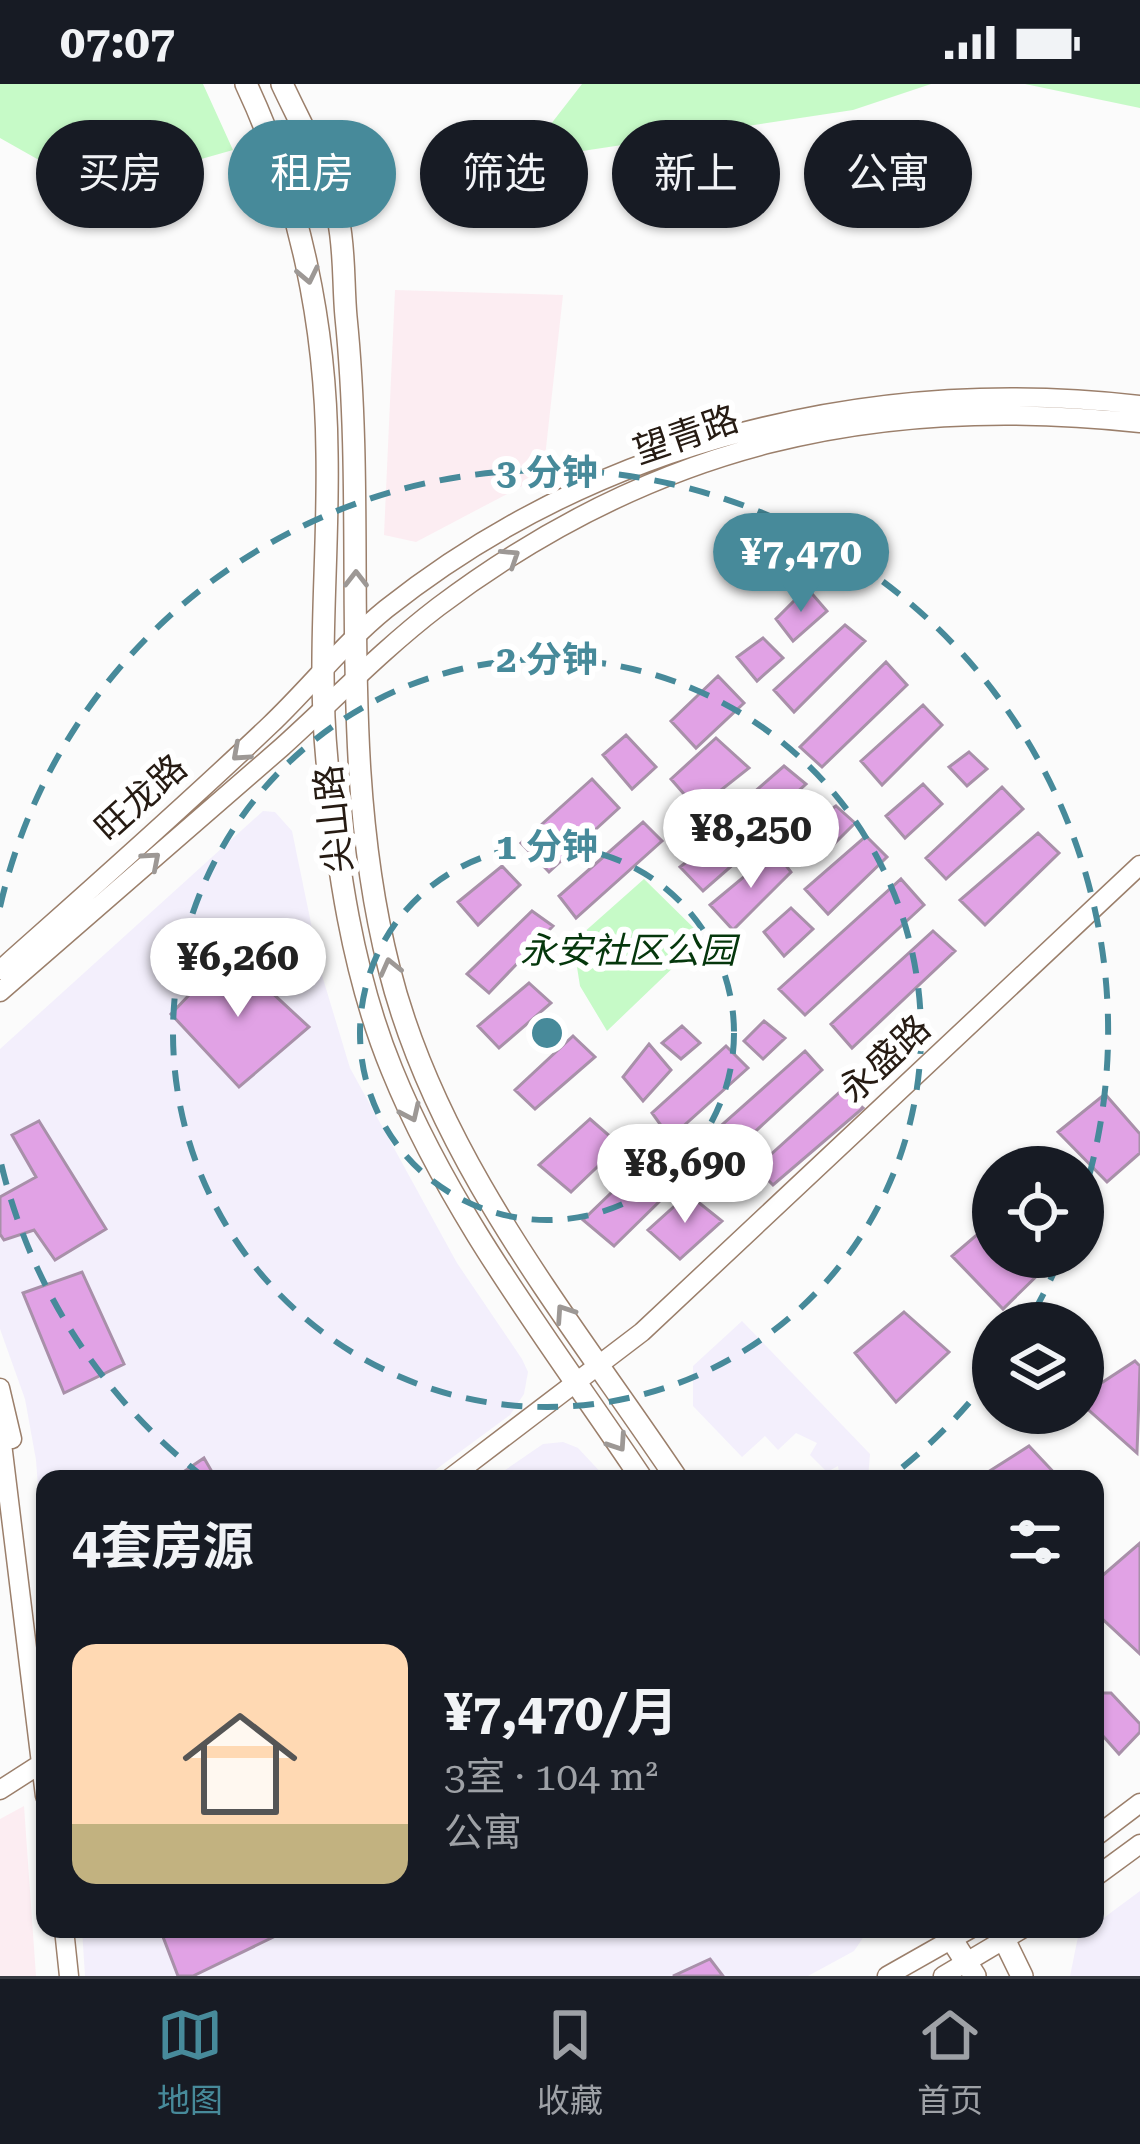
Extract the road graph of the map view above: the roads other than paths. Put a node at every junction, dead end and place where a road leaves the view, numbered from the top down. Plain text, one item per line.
1 (246, 84) edge
2 (282, 84) edge
3 (1140, 405) edge
4 (1140, 423) edge
5 (356, 635) junction
6 (322, 671) junction
7 (357, 678) junction
8 (323, 710) junction
9 (1140, 865) edge
10 (1140, 877) edge
11 (0, 970) edge
12 (0, 992) edge
13 (604, 1371) junction
14 (0, 1388) edge
15 (581, 1389) junction
16 (0, 1427) edge
17 (462, 1470) edge
18 (476, 1470) edge
19 (636, 1470) edge
20 (671, 1470) edge
21 (36, 1669) edge
22 (36, 1712) edge
23 (36, 1771) edge
24 (36, 1772) edge
25 (0, 1790) edge
26 (0, 1799) edge
27 (1140, 1803) edge
28 (1104, 1830) edge
29 (1140, 1844) edge
30 (1104, 1870) edge
31 (61, 1938) edge
32 (948, 1938) edge
33 (958, 1938) edge
34 (1004, 1938) edge
35 (1011, 1938) edge
36 (972, 1970) edge
37 (65, 1976) edge
38 (887, 1976) edge
39 (943, 1976) edge
40 (1022, 1976) edge

1 -> 6 main road, 尖山路
5 -> 2 main road, 尖山路
3 - 5 main road, 望青路
7 -> 4 main road, 望青路
5 - 6 main road, 望青路
5 - 7 main road, 尖山路
6 - 8 main road, 尖山路
6 -> 11 main road, 旺龙路
7 - 8 main road, 望青路
13 -> 7 main road, 尖山路
12 -> 8 main road, 旺龙路
8 -> 15 main road, 尖山路
9 - 13 main road, 永盛路
10 - 13 main road, 永盛路
13 - 15 main road, 永盛路
13 - 20 main road, 尖山路
14 - 21 main road
15 - 17 main road, 永盛路
15 - 18 main road, 永盛路
15 -> 19 main road, 尖山路
16 - 22 main road
23 - 25 main road
24 - 26 main road
27 - 28 main road
29 - 30 main road
31 - 37 main road
32 - 38 main road
33 - 36 main road
34 - 36 main road
35 - 40 main road
36 - 39 main road

